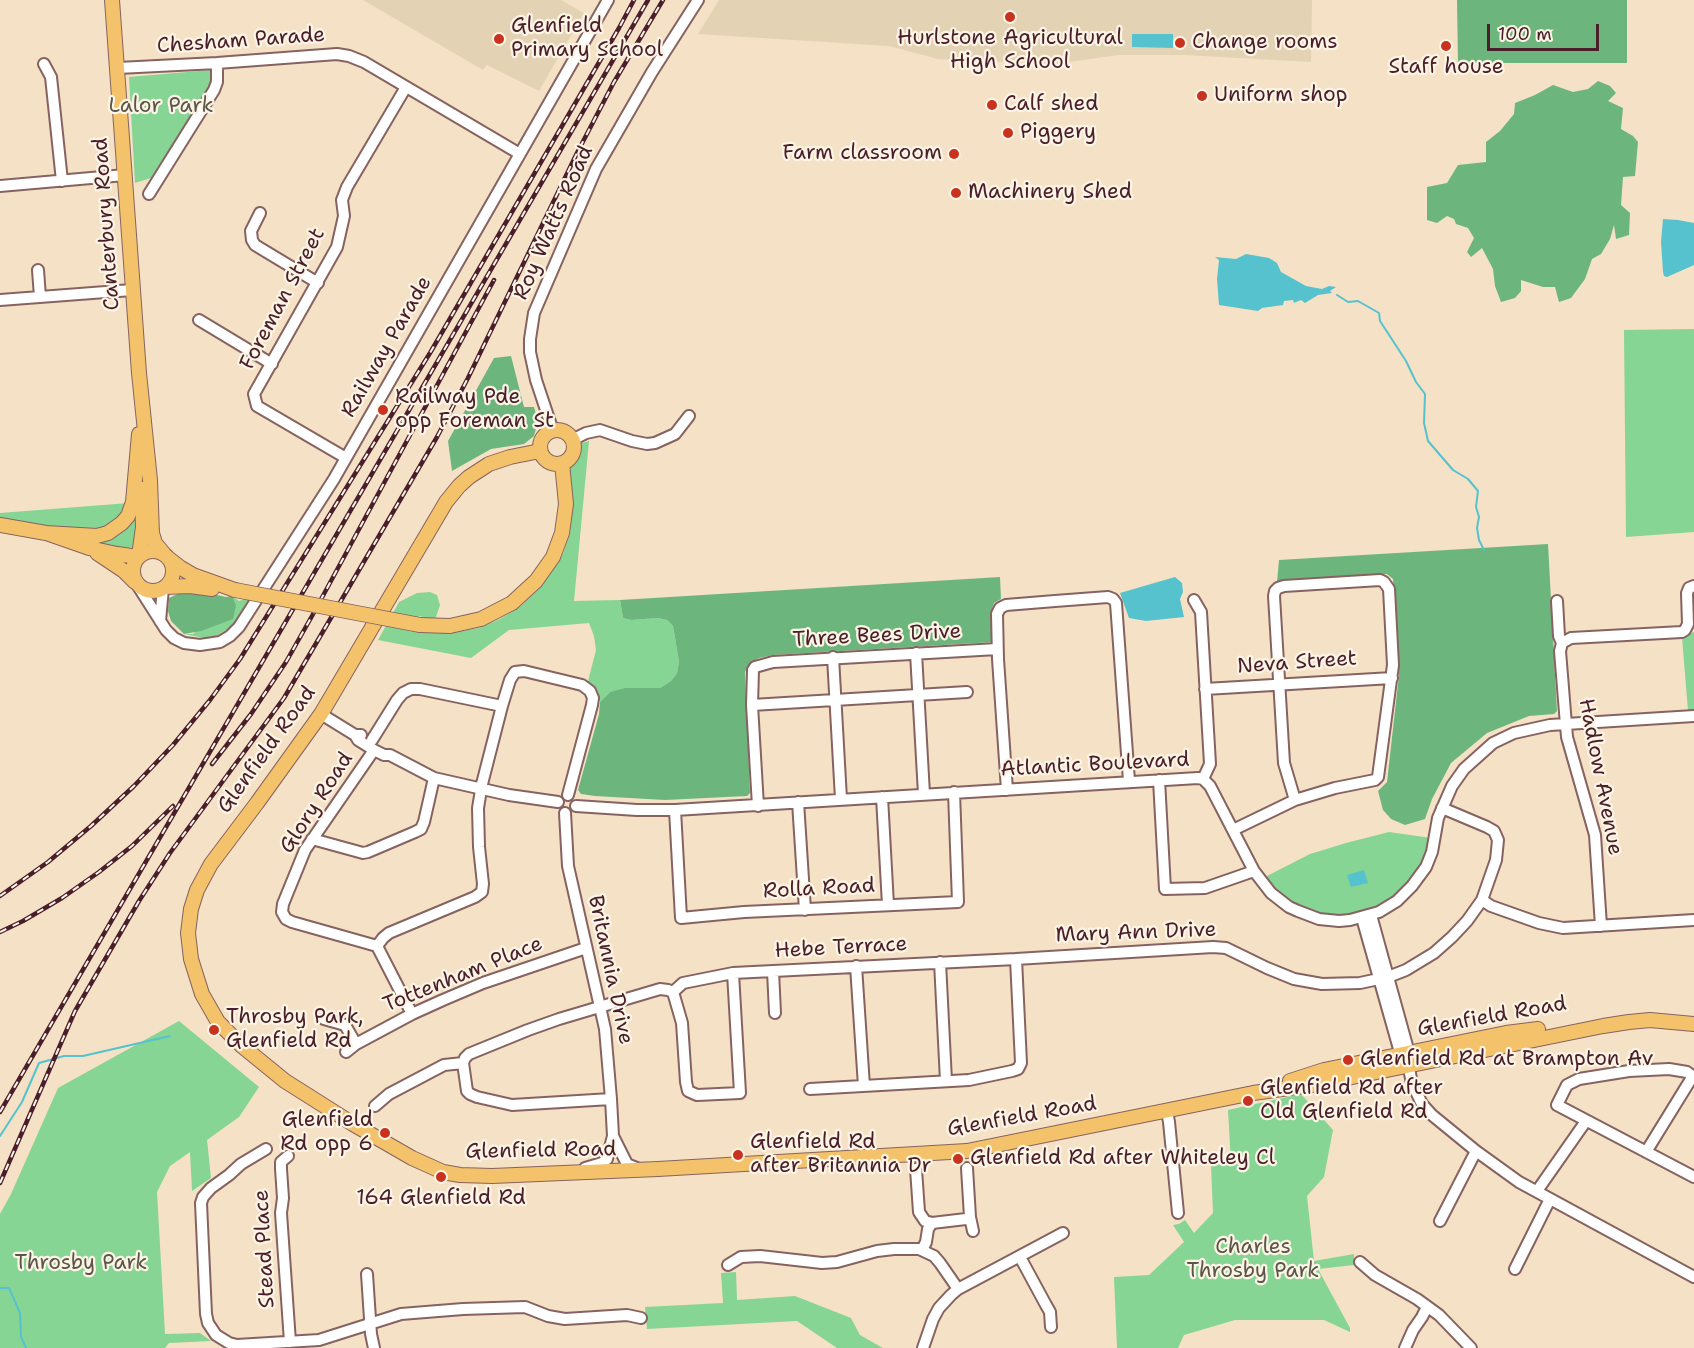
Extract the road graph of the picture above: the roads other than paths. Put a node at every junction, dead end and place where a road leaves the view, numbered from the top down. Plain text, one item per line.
1 (112, 0) edge
2 (608, 0) edge
3 (698, 0) edge
4 (217, 63) junction
5 (45, 64) dead end
6 (118, 68) junction
7 (406, 87) junction
8 (520, 154) junction
9 (125, 175) junction
10 (62, 181) junction
11 (0, 186) edge
12 (149, 194) dead end
13 (260, 213) dead end
14 (38, 270) dead end
15 (318, 283) junction
16 (132, 290) junction
17 (40, 297) junction
18 (0, 300) edge
19 (199, 320) dead end
20 (272, 364) junction
21 (139, 373) junction
22 (689, 416) dead end
23 (553, 431) junction
24 (139, 433) junction
25 (572, 440) junction
26 (540, 452) junction
27 (346, 458) junction
28 (562, 463) junction
29 (0, 525) edge
30 (46, 533) junction
31 (89, 548) junction
32 (139, 556) junction
33 (166, 556) junction
34 (137, 584) junction
35 (1694, 586) edge
36 (164, 588) junction
37 (233, 590) junction
38 (1194, 600) dead end
39 (1557, 602) dead end
40 (160, 621) junction
41 (1563, 643) junction
42 (997, 648) junction
43 (916, 653) junction
44 (833, 657) junction
45 (1392, 678) junction
46 (1279, 684) junction
47 (1205, 689) junction
48 (967, 692) dead end
49 (918, 695) junction
50 (835, 701) junction
51 (752, 705) junction
52 (502, 706) junction
53 (321, 714) junction
54 (1694, 716) edge
55 (1566, 724) junction
56 (1694, 725) edge
57 (373, 745) junction
58 (434, 778) junction
59 (1203, 779) junction
60 (1159, 780) junction
61 (1129, 782) junction
62 (481, 790) junction
63 (1007, 790) junction
64 (954, 792) junction
65 (924, 794) junction
66 (568, 795) junction
67 (882, 797) junction
68 (841, 799) junction
69 (1294, 800) junction
70 (558, 802) junction
71 (798, 802) junction
72 (576, 806) junction
73 (758, 806) junction
74 (1442, 808) junction
75 (675, 810) junction
76 (565, 813) junction
77 (1233, 830) junction
78 (312, 839) junction
79 (1254, 871) junction
80 (1482, 900) junction
81 (888, 904) junction
82 (805, 910) junction
83 (1366, 916) junction
84 (1694, 920) edge
85 (1601, 926) junction
86 (377, 946) junction
87 (586, 948) junction
88 (1016, 959) junction
89 (940, 962) junction
90 (856, 966) junction
91 (773, 971) junction
92 (733, 973) junction
93 (1384, 978) junction
94 (673, 992) junction
95 (600, 1007) junction
96 (775, 1013) dead end
97 (412, 1014) junction
98 (1694, 1017) edge
99 (324, 1019) dead end
100 (1694, 1024) edge
101 (356, 1044) junction
102 (346, 1052) dead end
103 (1406, 1057) junction
104 (463, 1063) junction
105 (946, 1081) junction
106 (864, 1086) junction
107 (810, 1089) dead end
108 (611, 1099) junction
109 (375, 1107) dead end
110 (1167, 1111) junction
111 (1586, 1121) junction
112 (613, 1136) junction
113 (266, 1149) dead end
114 (1476, 1150) junction
115 (1646, 1152) junction
116 (288, 1156) dead end
117 (967, 1168) dead end
118 (916, 1169) dead end
119 (640, 1170) junction
120 (553, 1174) junction
121 (1694, 1177) edge
122 (1537, 1191) junction
123 (1550, 1198) junction
124 (1178, 1212) dead end
125 (970, 1217) junction
126 (1440, 1221) dead end
127 (932, 1223) junction
128 (973, 1231) dead end
129 (1063, 1233) dead end
130 (922, 1250) junction
131 (1020, 1257) junction
132 (1360, 1262) dead end
133 (728, 1264) dead end
134 (1515, 1269) dead end
135 (367, 1274) dead end
136 (1694, 1277) edge
137 (958, 1289) junction
138 (1427, 1307) junction
139 (641, 1318) dead end
140 (370, 1324) junction
141 (1051, 1327) dead end
142 (290, 1342) junction
143 (375, 1348) edge
144 (923, 1348) edge
145 (1405, 1348) edge
146 (1471, 1348) edge

1 - 6 main road, Canterbury Road
2 - 8 street, Railway Parade
3 - 23 street, Roy Watts Road
4 - 6 street, Chesham Parade
4 - 7 street, Chesham Parade
4 - 12 street
5 - 10 street
6 - 9 main road, Canterbury Road
7 - 8 street, Chesham Parade
7 - 15 street, Foreman Street
8 - 27 street, Railway Parade
9 - 10 street
9 - 16 main road, Canterbury Road
10 - 11 street
13 - 15 street
14 - 17 street
15 - 20 street, Foreman Street
16 - 17 street
16 - 21 main road, Canterbury Road
17 - 18 street
19 - 20 street
20 - 27 street, Foreman Street
21 - 24 main road, Canterbury Road
21 - 33 main road, Canterbury Road
22 - 25 street
23 - 25 main road
23 - 26 main road
24 - 30 main road
24 - 32 main road, Canterbury Road
25 - 28 main road
26 - 28 main road
26 - 53 main road, Glenfield Road
27 - 40 street, Railway Parade
28 - 37 main road, bridge
29 - 30 main road
30 - 31 main road
31 - 32 main road
31 - 34 main road
32 - 33 main road
32 - 34 main road
33 - 36 main road
33 - 37 main road
34 - 36 main road
34 - 40 street, Railway Parade
35 - 41 street
36 - 37 main road
36 - 40 street
38 - 47 street
39 - 41 street, Hadlow Avenue
41 - 55 street, Hadlow Avenue
42 - 43 street, Three Bees Drive
42 - 61 street
42 - 63 street
43 - 44 street, Three Bees Drive
43 - 49 street
44 - 50 street
44 - 51 street, Three Bees Drive
45 - 46 street, Neva Street
45 - 46 street
45 - 69 street
46 - 47 street, Neva Street
46 - 69 street
47 - 59 street
48 - 49 street
49 - 50 street
49 - 65 street
50 - 51 street
50 - 68 street
51 - 73 street
52 - 57 street, Glory Road
52 - 62 street
52 - 66 street
53 - 57 street
53 - 120 main road, Glenfield Road
54 - 55 street, Atlantic Boulevard
54 - 56 street
55 - 74 street, Atlantic Boulevard
55 - 85 street, Hadlow Avenue
57 - 58 street
57 - 78 street, Glory Road
58 - 62 street
58 - 78 street
59 - 60 street, Atlantic Boulevard
59 - 77 street, Atlantic Boulevard
60 - 61 street, Atlantic Boulevard
60 - 79 street
61 - 63 street, Atlantic Boulevard
62 - 70 street
62 - 86 street
63 - 64 street, Atlantic Boulevard
64 - 65 street, Atlantic Boulevard
64 - 81 street, Rolla Road
65 - 67 street, Atlantic Boulevard
66 - 70 street
66 - 72 street
67 - 68 street, Atlantic Boulevard
67 - 81 street
68 - 71 street, Atlantic Boulevard
69 - 77 street
70 - 76 street
71 - 73 street, Atlantic Boulevard
71 - 82 street
72 - 75 street, Atlantic Boulevard
72 - 76 street
73 - 75 street, Atlantic Boulevard
74 - 80 street, Mary Ann Drive
74 - 83 street, Atlantic Boulevard
75 - 82 street, Rolla Road
76 - 87 street, Britannia Drive
77 - 79 street, Atlantic Boulevard
78 - 86 street, Glory Road
79 - 83 street, Atlantic Boulevard
80 - 85 street
80 - 93 street, Mary Ann Drive
81 - 82 street, Rolla Road
83 - 93 street
84 - 85 street
86 - 97 street
87 - 95 street, Britannia Drive
87 - 97 street, Tottenham Place
88 - 89 street, Hebe Terrace
88 - 93 street, Mary Ann Drive
88 - 105 street
89 - 90 street, Hebe Terrace
89 - 105 street
90 - 91 street, Hebe Terrace
90 - 106 street
91 - 92 street, Hebe Terrace
91 - 96 street
92 - 94 street, Hebe Terrace
92 - 94 street
93 - 103 street
94 - 95 street
95 - 104 street
95 - 108 street, Britannia Drive
97 - 101 street, Tottenham Place
98 - 103 main road, Glenfield Road
99 - 101 street
100 - 103 main road, Glenfield Road
101 - 102 street, Tottenham Place
103 - 110 main road, Glenfield Road
103 - 114 street
104 - 108 street
104 - 109 street
105 - 106 street
106 - 107 street
108 - 112 street, Britannia Drive
110 - 119 main road, Glenfield Road
110 - 124 street
111 - 115 street
111 - 115 street
111 - 122 street
112 - 119 street, Britannia Drive
112 - 120 street, Britannia Drive
113 - 142 street
114 - 122 street
114 - 126 street
115 - 121 street
116 - 142 street, Stead Place
117 - 125 street
118 - 127 street
119 - 120 main road, Glenfield Road
122 - 123 street
123 - 134 street
123 - 136 street
125 - 127 street
125 - 128 street
127 - 130 street
129 - 131 street
130 - 133 street
130 - 137 street
131 - 137 street
131 - 141 street
132 - 138 street
135 - 140 street
137 - 144 street
138 - 145 street
138 - 146 street
139 - 140 street
140 - 142 street
140 - 143 street

